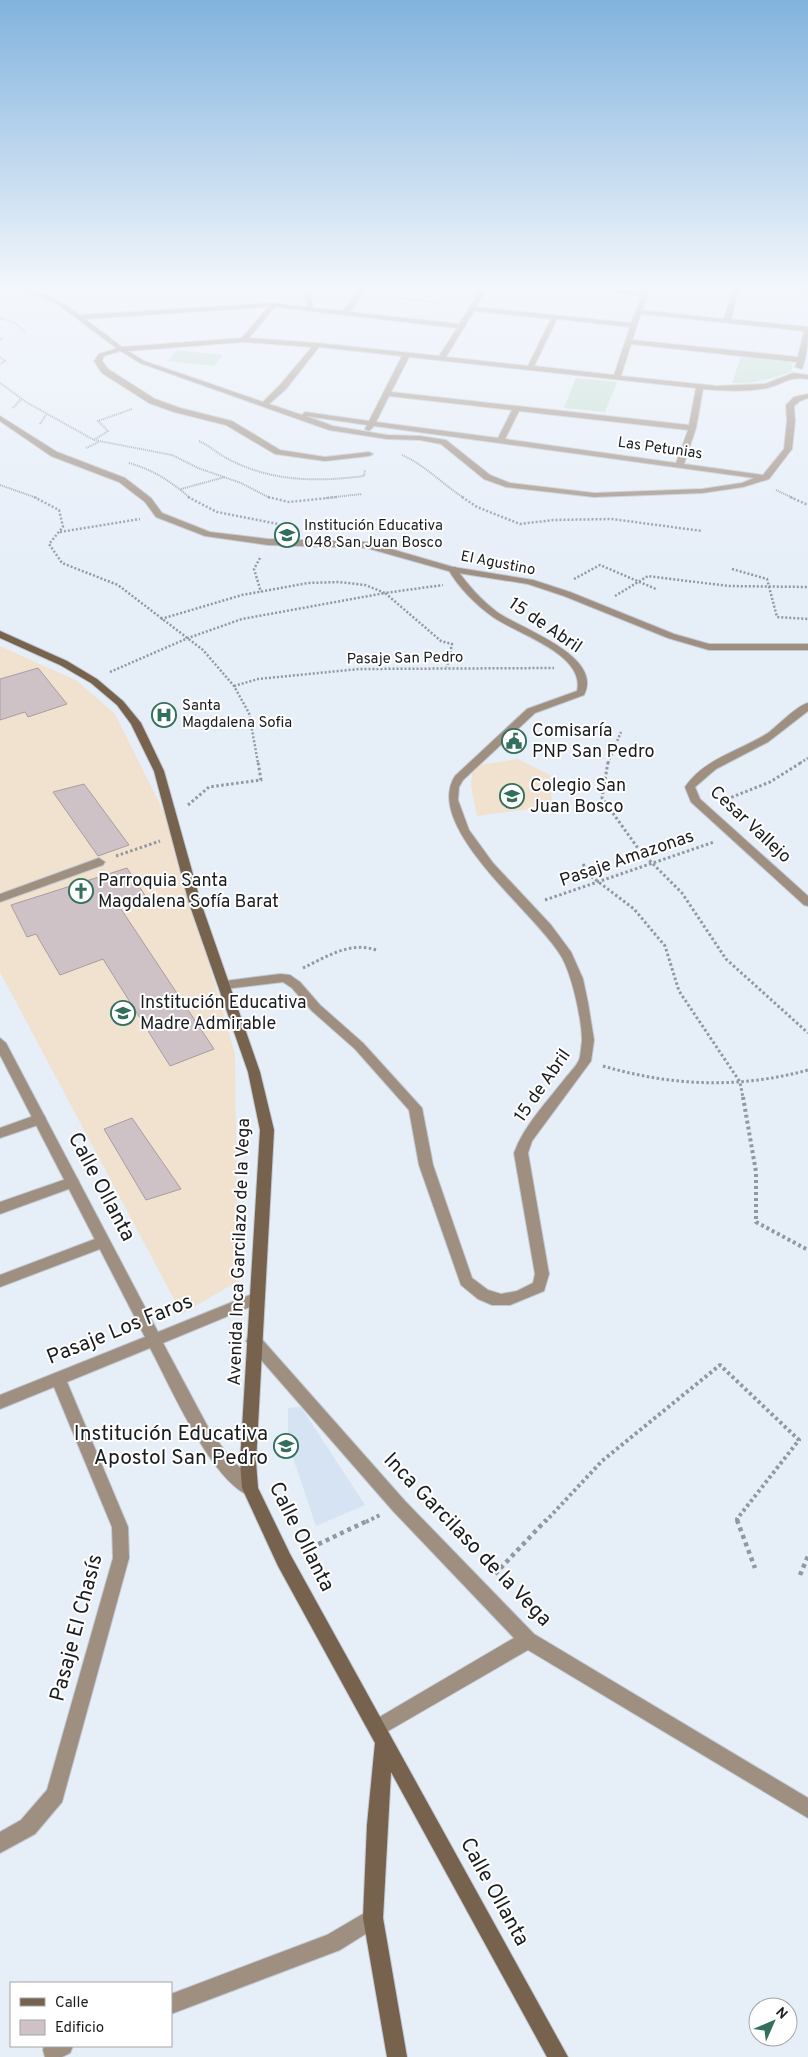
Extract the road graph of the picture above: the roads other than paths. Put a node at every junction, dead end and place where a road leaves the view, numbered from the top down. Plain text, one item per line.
1 (125, 384) edge
2 (206, 384) edge
3 (285, 384) edge
4 (393, 384) edge
5 (672, 384) edge
6 (771, 384) edge
7 (700, 387) junction
8 (388, 394) junction
9 (808, 396) edge
10 (266, 404) junction
11 (517, 407) junction
12 (283, 411) junction
13 (0, 418) edge
14 (372, 423) junction
15 (692, 428) junction
16 (366, 434) junction
17 (501, 440) junction
18 (369, 454) road end
19 (679, 466) junction
20 (766, 477) junction
21 (452, 569) junction
22 (0, 634) edge
23 (808, 647) edge
24 (808, 706) edge
25 (99, 862) road end
26 (0, 898) edge
27 (808, 902) edge
28 (225, 984) junction
29 (1, 1046) edge
30 (39, 1119) junction
31 (0, 1133) edge
32 (72, 1182) junction
33 (0, 1208) edge
34 (103, 1242) junction
35 (0, 1281) edge
36 (257, 1298) junction
37 (154, 1340) junction
38 (254, 1341) junction
39 (58, 1378) junction
40 (0, 1402) edge
41 (250, 1488) junction
42 (528, 1640) junction
43 (380, 1734) junction
44 (808, 1809) edge
45 (0, 1843) edge
46 (373, 1918) junction
47 (172, 2004) edge
48 (396, 2057) edge
49 (558, 2057) edge

1 - 18 street
2 - 10 street
3 - 10 street
4 - 8 street
5 - 7 street
6 - 7 street
7 - 15 street
8 - 11 street
8 - 14 street
9 - 20 street
10 - 12 street
11 - 15 street
11 - 17 street
12 - 14 street, Las Petunias
12 - 16 street
13 - 21 street, El Agustino
14 - 16 street
14 - 17 street, Las Petunias
15 - 19 street
16 - 20 street
17 - 19 street, Las Petunias
19 - 20 street, Las Petunias
21 - 23 street, El Agustino
21 - 28 street, 15 de Abril
22 - 28 street, Avenida Inca Garcilazo de la Vega
24 - 27 street, Cesar Vallejo
25 - 26 street
28 - 36 street, Avenida Inca Garcilazo de la Vega
29 - 30 street, Calle Ollanta
30 - 31 street
30 - 32 street, Calle Ollanta
32 - 33 street
32 - 34 street, Calle Ollanta
34 - 35 street
34 - 37 street, Calle Ollanta
36 - 37 street, Pasaje Los Faros
36 - 38 street, Avenida Inca Garcilazo de la Vega
37 - 39 street, Pasaje Los Faros
37 - 41 street, Calle Ollanta
38 - 41 street, Avenida Inca Garcilazo de la Vega
38 - 42 street, Inca Garcilaso de la Vega
39 - 40 street, Pasaje Los Faros
39 - 45 street, Pasaje El Chasís
41 - 43 street, Calle Ollanta
42 - 43 street
42 - 44 street, Inca Garcilaso de la Vega
43 - 46 street
43 - 49 street, Calle Ollanta
46 - 47 street
46 - 48 street

